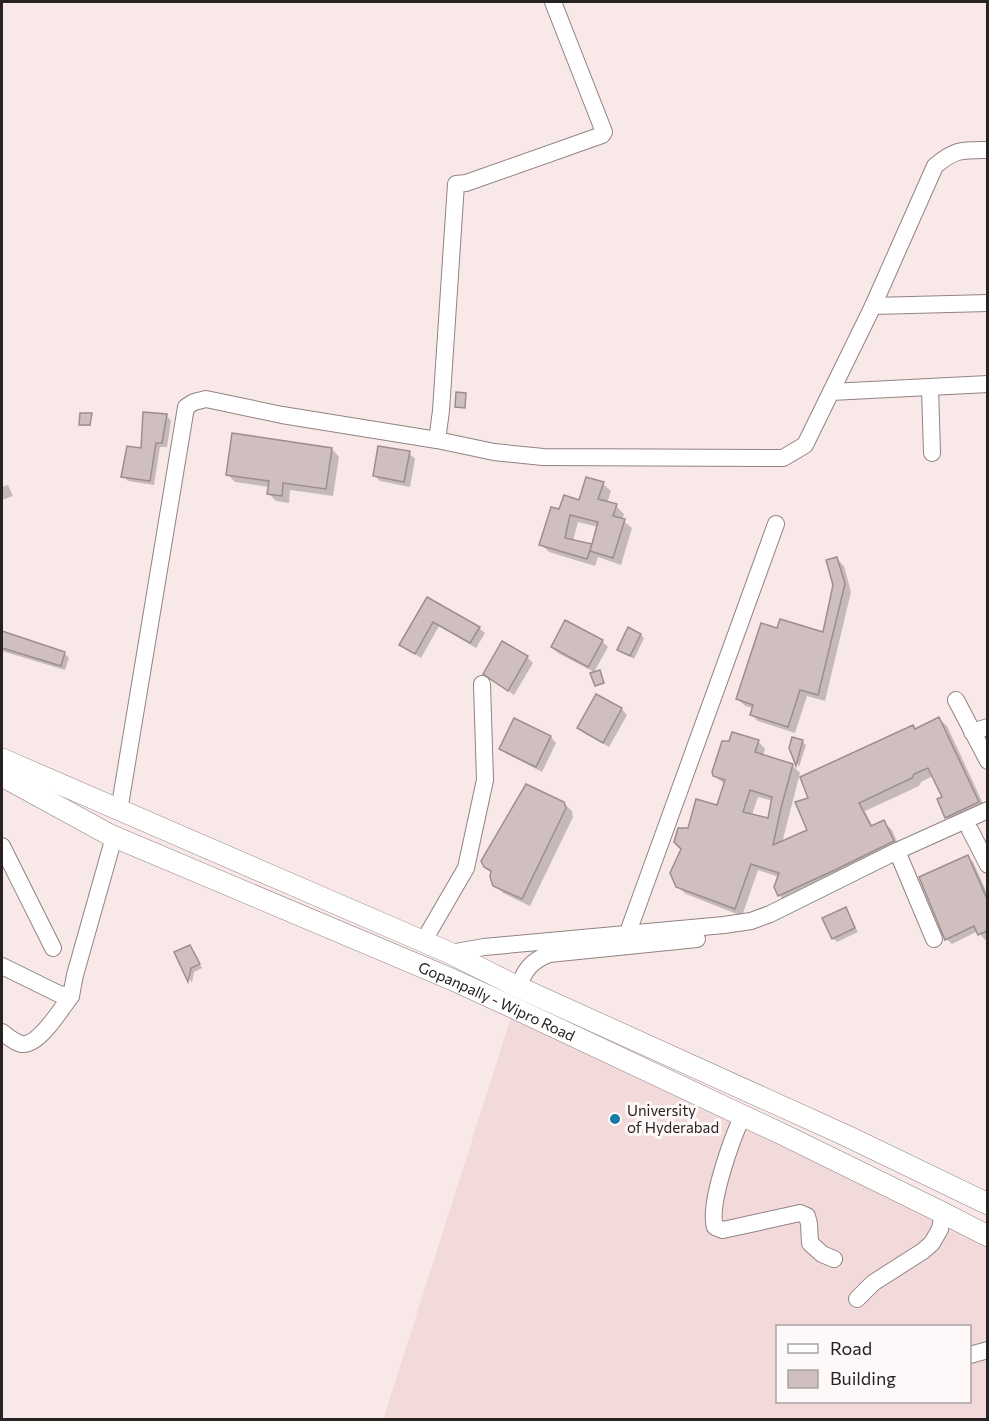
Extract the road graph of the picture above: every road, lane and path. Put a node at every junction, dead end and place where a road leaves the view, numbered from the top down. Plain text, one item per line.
1 (553, 2) edge
2 (987, 150) edge
3 (987, 303) edge
4 (873, 306) junction
5 (987, 384) edge
6 (930, 387) junction
7 (831, 392) junction
8 (437, 440) junction
9 (932, 453) dead end
10 (776, 524) dead end
11 (482, 684) dead end
12 (956, 700) dead end
13 (980, 730) edge
14 (2, 759) edge
15 (987, 761) edge
16 (2, 776) edge
17 (987, 810) edge
18 (119, 811) junction
19 (987, 822) edge
20 (970, 830) junction
21 (114, 837) junction
22 (2, 846) edge
23 (900, 856) junction
24 (987, 865) edge
25 (627, 935) junction
26 (934, 939) dead end
27 (423, 942) junction
28 (53, 948) dead end
29 (450, 953) junction
30 (2, 966) edge
31 (518, 987) junction
32 (71, 996) junction
33 (2, 1032) edge
34 (771, 1101) junction
35 (793, 1112) junction
36 (751, 1120) junction
37 (782, 1134) junction
38 (987, 1204) edge
39 (944, 1213) junction
40 (987, 1236) edge
41 (834, 1258) dead end
42 (857, 1299) dead end
43 (987, 1350) edge
44 (971, 1354) edge

1 - 8 street
2 - 4 street
3 - 4 street
4 - 7 street
5 - 6 street
6 - 7 street
6 - 9 street
7 - 8 street
8 - 18 street
10 - 25 street
11 - 27 street
12 - 13 street
13 - 15 street
14 - 18 main road, Gopanpally - Wipro Road
16 - 21 main road, Gopanpally - Wipro Road
17 - 23 street
18 - 27 main road, Gopanpally - Wipro Road
19 - 20 street
20 - 23 street
20 - 24 street
21 - 32 street
21 - 36 main road, Gopanpally - Wipro Road
22 - 28 street
23 - 25 street
23 - 26 street
23 - 31 street
25 - 29 street
27 - 29 main road, Gopanpally - Wipro Road
29 - 31 main road, Gopanpally - Wipro Road
30 - 32 street
31 - 34 main road, Gopanpally - Wipro Road
32 - 33 street
34 - 35 main road, Gopanpally - Wipro Road
34 - 36 main road
35 - 37 main road
35 - 38 main road, Gopanpally - Wipro Road
36 - 37 main road, Gopanpally - Wipro Road
36 - 41 street
37 - 39 main road, Gopanpally - Wipro Road
39 - 40 main road, Gopanpally - Wipro Road
39 - 42 street
43 - 44 street

